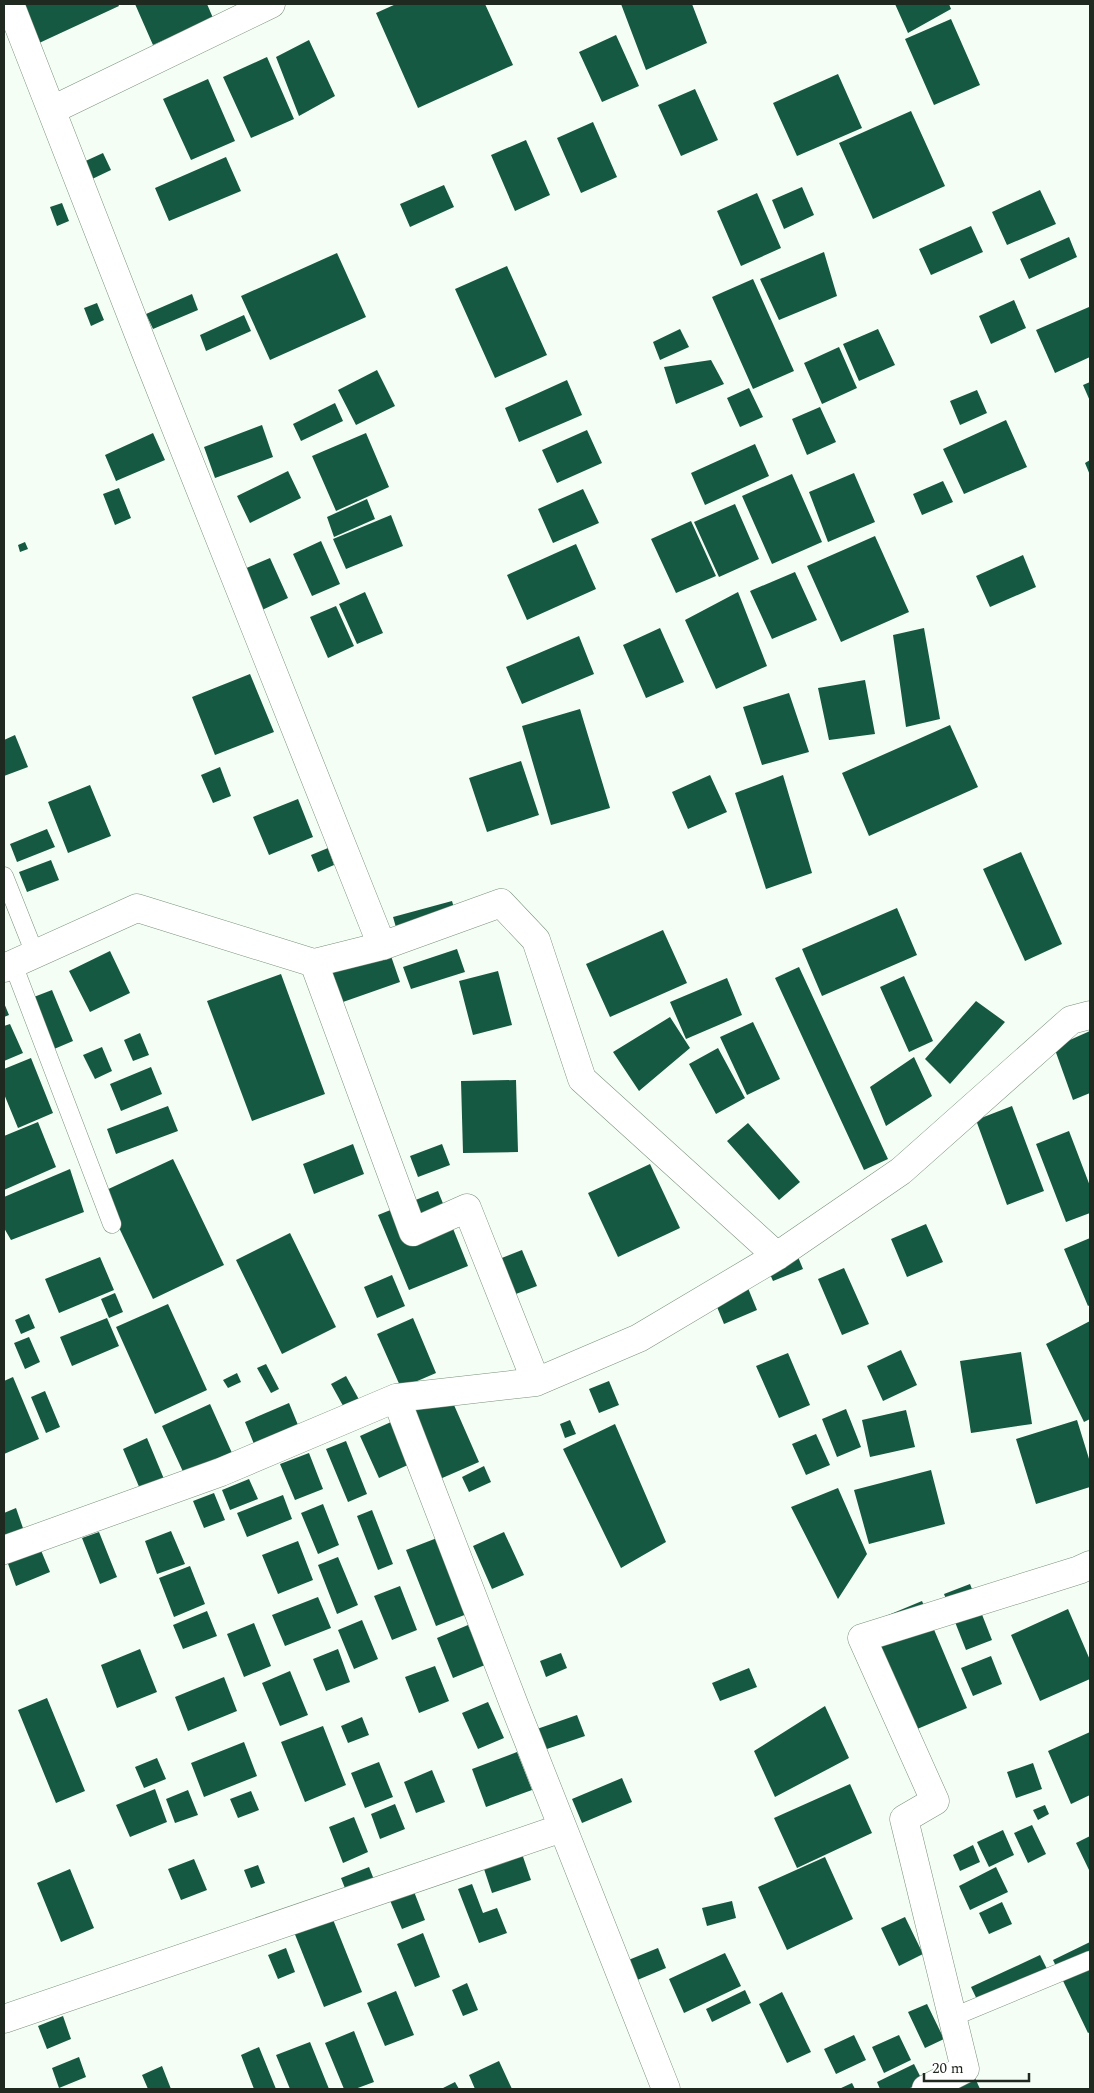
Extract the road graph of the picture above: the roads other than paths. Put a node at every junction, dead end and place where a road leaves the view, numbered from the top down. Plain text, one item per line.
1 (10, 4) edge
2 (271, 4) edge
3 (52, 110) junction
4 (4, 876) edge
5 (382, 946) junction
6 (17, 962) edge
7 (314, 963) junction
8 (1090, 1015) edge
9 (112, 1224) dead end
10 (777, 1256) junction
11 (536, 1382) junction
12 (396, 1398) junction
13 (4, 1550) edge
14 (1090, 1565) edge
15 (562, 1828) junction
16 (1090, 1960) edge
17 (953, 2017) junction
18 (4, 2019) edge
19 (666, 2089) edge
20 (926, 2089) edge

1 - 3 street
2 - 3 street
3 - 5 street
4 - 6 lane
5 - 7 street
5 - 10 street
6 - 7 street
6 - 9 lane
7 - 11 street
8 - 10 street
10 - 11 street
11 - 12 street
12 - 13 street
12 - 15 street
14 - 17 street
15 - 18 street
15 - 19 street
16 - 17 lane
17 - 20 street

